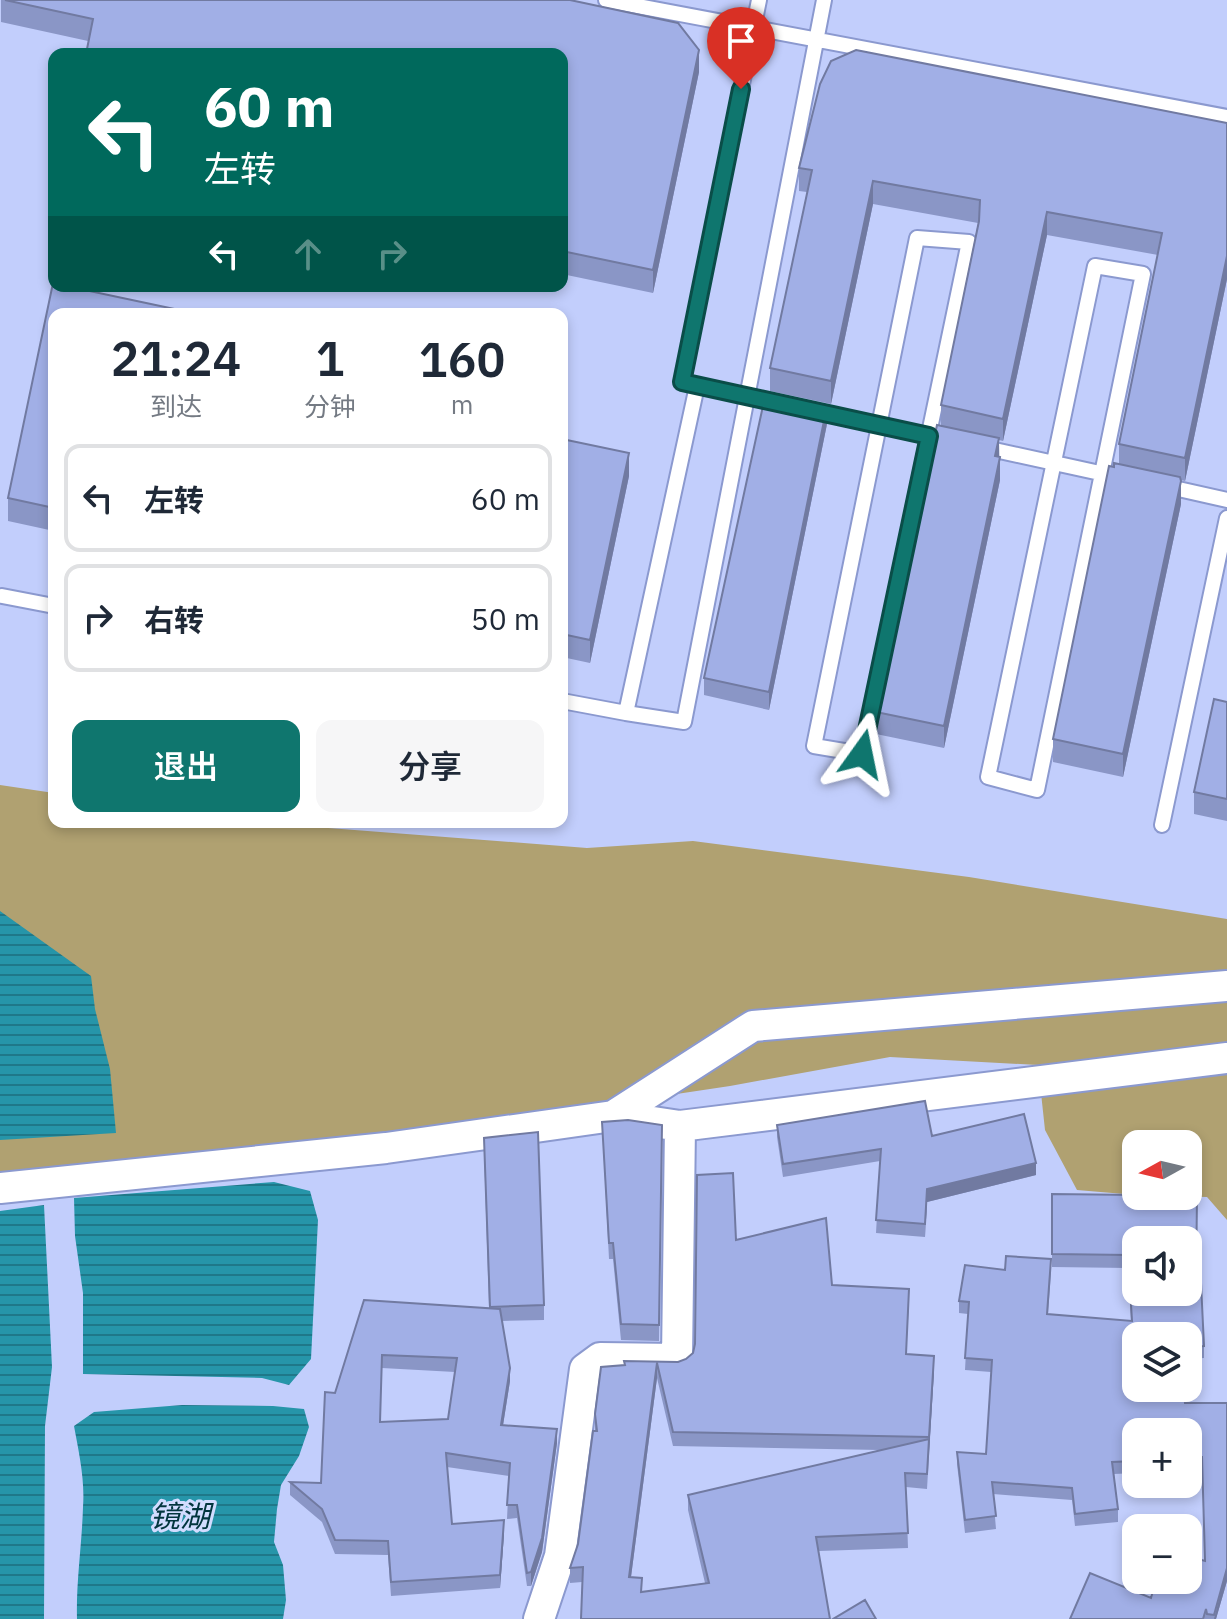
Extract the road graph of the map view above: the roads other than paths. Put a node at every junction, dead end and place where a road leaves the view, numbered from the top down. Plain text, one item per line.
1 (606, 0) edge
2 (759, 0) edge
3 (824, 0) edge
4 (754, 28) junction
5 (817, 40) junction
6 (1227, 117) edge
7 (697, 386) junction
8 (748, 397) junction
9 (879, 425) junction
10 (929, 436) junction
11 (944, 439) edge
12 (960, 443) edge
13 (1054, 463) junction
14 (1102, 473) junction
15 (1118, 476) edge
16 (1149, 483) edge
17 (1227, 500) edge
18 (1227, 518) edge
19 (2, 596) edge
20 (48, 605) edge
21 (568, 702) edge
22 (626, 713) junction
23 (1162, 825) dead end
24 (1227, 986) edge
25 (1227, 1058) edge
26 (613, 1116) junction
27 (680, 1126) junction
28 (0, 1188) edge
29 (539, 1619) edge

1 - 4 lane
2 - 4 lane
3 - 5 lane
4 - 5 lane
4 - 7 lane
5 - 6 lane
5 - 8 lane
7 - 8 lane
7 - 22 lane
8 - 9 lane
8 - 22 lane
9 - 10 lane
9 - 10 lane
9 - 10 lane
10 - 11 lane
12 - 13 lane
13 - 14 lane
13 - 14 lane
13 - 14 lane
14 - 15 lane
16 - 17 lane
18 - 23 lane
19 - 20 lane
21 - 22 lane
24 - 26 street
25 - 27 street
26 - 27 street
26 - 28 street
27 - 29 street

